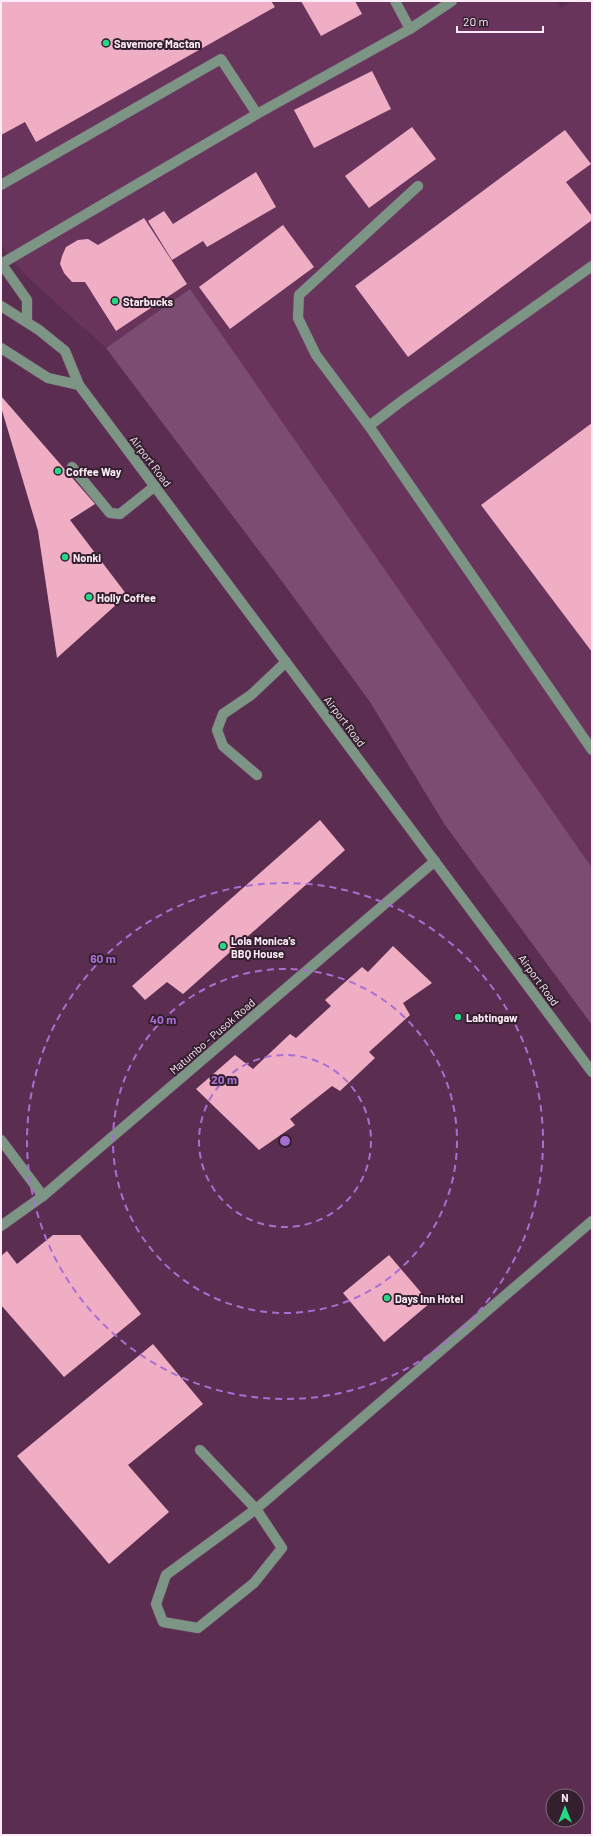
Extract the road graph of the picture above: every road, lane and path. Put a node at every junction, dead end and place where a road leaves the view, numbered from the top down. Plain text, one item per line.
1 (395, 1) edge
2 (452, 1) edge
3 (410, 29) junction
4 (257, 114) junction
5 (1, 185) edge
6 (418, 186) dead end
7 (1, 263) edge
8 (592, 266) edge
9 (1, 306) edge
10 (27, 322) junction
11 (1, 348) edge
12 (79, 384) junction
13 (369, 426) junction
14 (72, 467) dead end
15 (155, 486) junction
16 (286, 662) junction
17 (592, 750) edge
18 (257, 775) dead end
19 (435, 861) junction
20 (592, 1072) edge
21 (1, 1140) edge
22 (43, 1196) junction
23 (592, 1221) edge
24 (1, 1226) edge
25 (200, 1450) dead end
26 (256, 1509) junction

1 - 3 street
2 - 3 street
3 - 4 street
4 - 5 street
4 - 7 street
6 - 13 street
7 - 10 street
8 - 13 street
9 - 10 street, Airport Road
10 - 12 street, Airport Road
11 - 12 street
12 - 15 street, Airport Road
13 - 17 street
14 - 15 street
15 - 16 street, Airport Road
16 - 18 street
16 - 19 street, Airport Road
19 - 20 street, Airport Road
19 - 22 street, Matumbo - Pusok Road
21 - 22 street
22 - 24 street, Matumbo - Pusok Road
23 - 26 street
25 - 26 street
26 - 26 street

